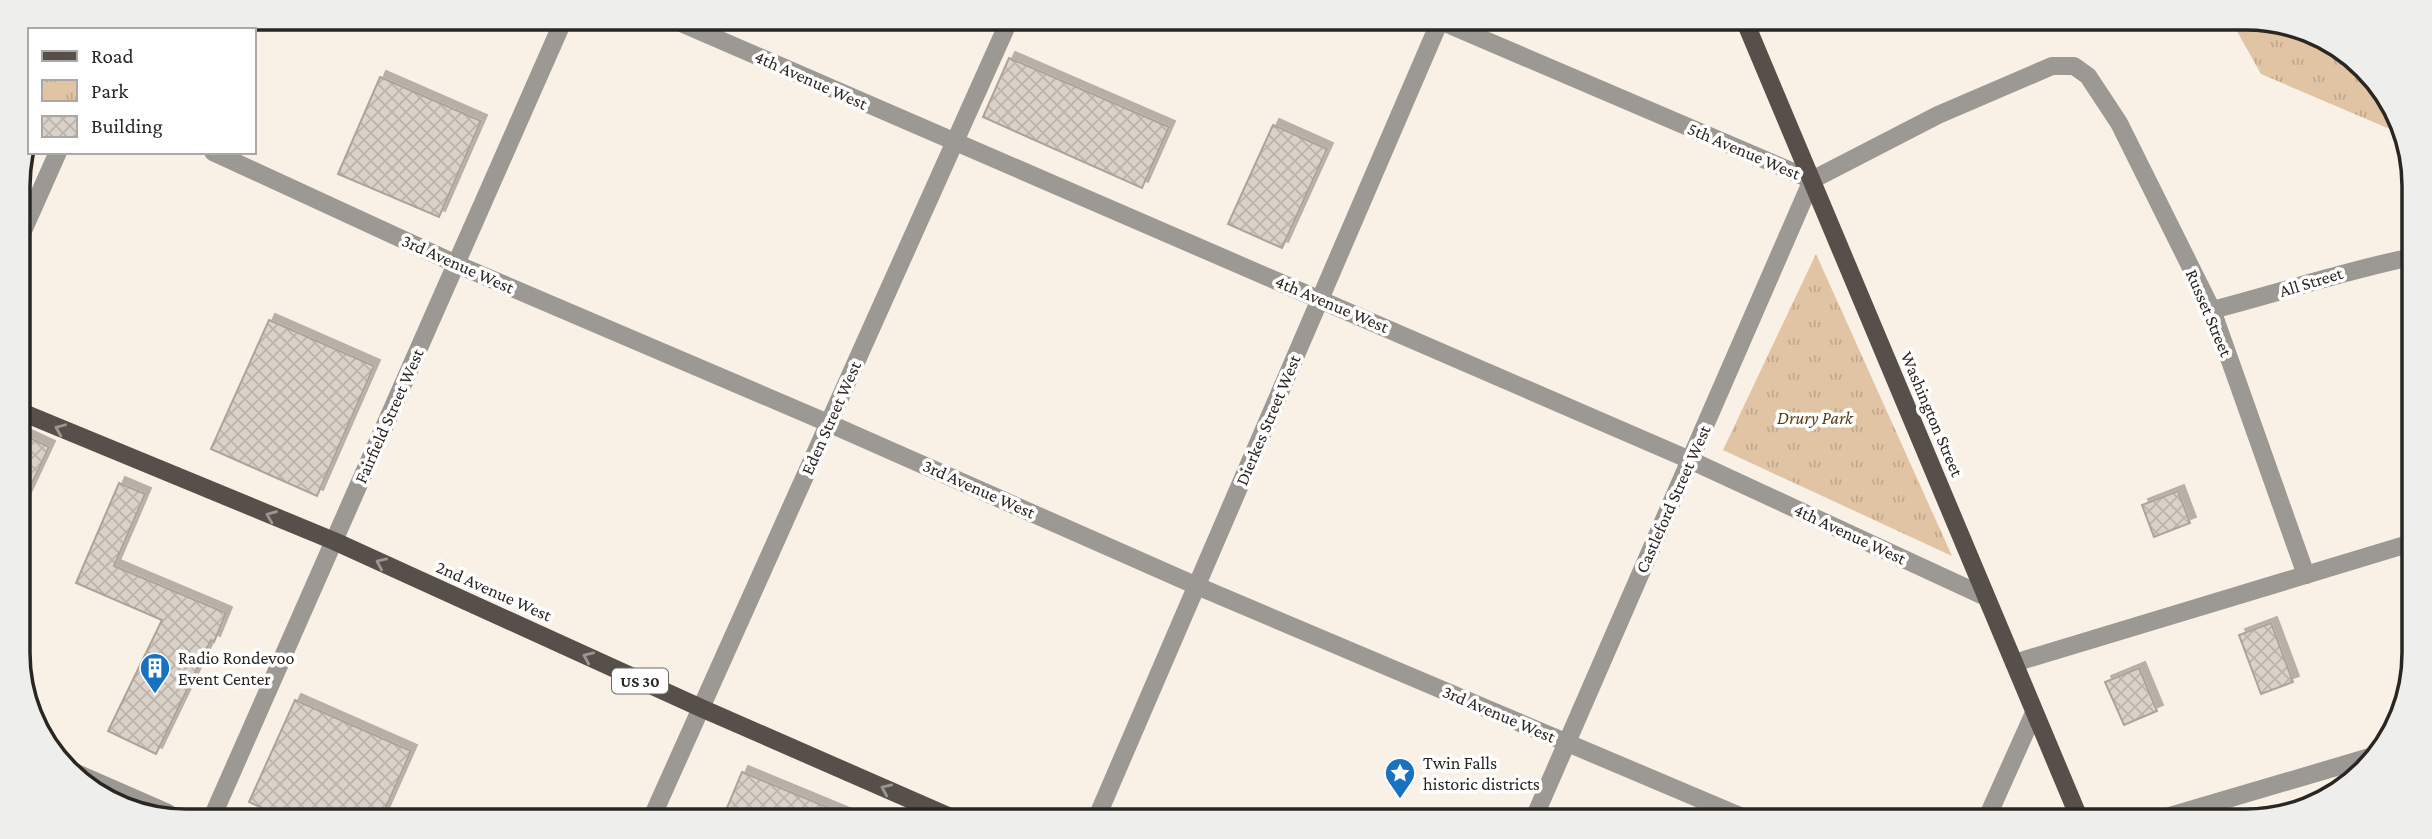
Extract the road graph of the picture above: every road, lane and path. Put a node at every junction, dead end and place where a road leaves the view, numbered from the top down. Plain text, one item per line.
1 (559, 30) edge
2 (697, 30) edge
3 (1005, 30) edge
4 (1436, 30) edge
5 (1461, 30) edge
6 (1749, 30) edge
7 (2078, 68) joint
8 (954, 142) junction
9 (57, 154) edge
10 (217, 154) edge
11 (1812, 180) junction
12 (30, 215) edge
13 (2402, 259) edge
14 (456, 264) junction
15 (1320, 299) junction
16 (2212, 310) junction
17 (30, 416) edge
18 (828, 423) junction
19 (1690, 460) junction
20 (334, 541) junction
21 (2402, 546) edge
22 (2306, 575) junction
23 (1196, 586) junction
24 (1986, 597) junction
25 (2014, 663) junction
26 (701, 708) junction
27 (2034, 713) junction
28 (1567, 743) junction
29 (2360, 760) edge
30 (102, 784) edge
31 (149, 805) edge
32 (216, 809) edge
33 (656, 809) edge
34 (932, 809) edge
35 (1100, 809) edge
36 (1538, 809) edge
37 (1723, 809) edge
38 (1991, 809) edge
39 (2075, 809) edge
40 (2194, 809) edge

1 - 14 street, Fairfield Street West
2 - 8 street, 4th Avenue West
3 - 8 street, Eden Street West
4 - 15 street, Dierkes Street West
5 - 11 street, 5th Avenue West
6 - 11 main road, Washington Street
7 - 11 street, 5th Avenue West
7 - 16 street, Russet Street
8 - 15 street, 4th Avenue West
8 - 18 street, Eden Street West
9 - 12 street
10 - 14 street, 3rd Avenue West
11 - 19 street, Castleford Street West
11 - 24 main road, Washington Street
13 - 16 street, All Street
14 - 18 street, 3rd Avenue West
14 - 20 street, Fairfield Street West
15 - 19 street, 4th Avenue West
15 - 23 street, Dierkes Street West
16 - 22 street, Russet Street
20 -> 17 main road, 2nd Avenue West / US 30
18 - 23 street, 3rd Avenue West
18 - 26 street, Eden Street West
19 - 24 street, 4th Avenue West
19 - 28 street, Castleford Street West
26 -> 20 main road, 2nd Avenue West / US 30
20 - 32 street, Fairfield Street West
21 - 22 street
22 - 25 street
23 - 28 street, 3rd Avenue West
23 - 35 street, Dierkes Street West
24 - 25 main road, Washington Street
25 - 27 main road, Washington Street
26 - 33 street, Eden Street West
34 -> 26 main road, 2nd Avenue West / US 30
27 - 38 street
27 - 39 main road, Washington Street
28 - 36 street, Castleford Street West
28 - 37 street, 3rd Avenue West
29 - 40 street
30 - 31 street

